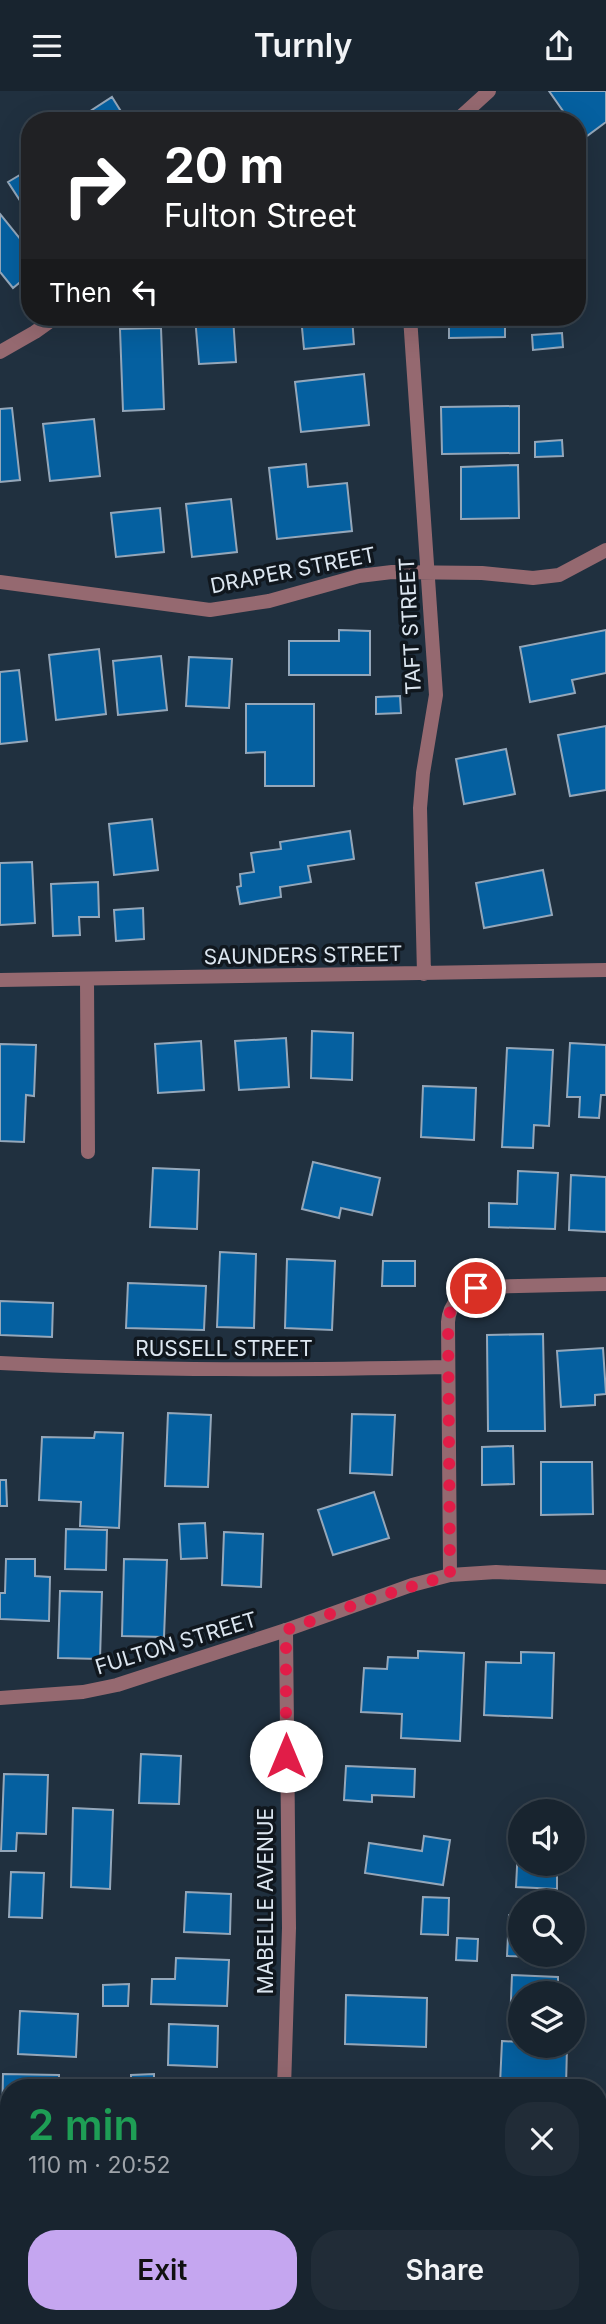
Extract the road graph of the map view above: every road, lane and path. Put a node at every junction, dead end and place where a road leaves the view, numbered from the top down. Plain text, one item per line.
1 (489, 91) edge
2 (466, 112) edge
3 (44, 326) edge
4 (411, 326) edge
5 (0, 352) edge
6 (606, 550) edge
7 (428, 572) junction
8 (0, 582) edge
9 (606, 970) edge
10 (424, 974) junction
11 (87, 979) junction
12 (0, 980) edge
13 (88, 1151) dead end
14 (606, 1284) edge
15 (0, 1363) edge
16 (448, 1367) junction
17 (450, 1575) junction
18 (606, 1577) edge
19 (286, 1630) junction
20 (0, 1698) edge
21 (284, 2079) edge

1 - 2 street
3 - 5 street
4 - 7 street, TAFT STREET
6 - 7 street, DRAPER STREET
7 - 8 street, DRAPER STREET
7 - 10 street, TAFT STREET
9 - 10 street, SAUNDERS STREET
10 - 11 street, SAUNDERS STREET
11 - 12 street, SAUNDERS STREET
11 - 13 street
14 - 16 street
15 - 16 street, RUSSELL STREET
16 - 17 street
17 - 18 street, FULTON STREET
17 - 19 street, FULTON STREET
19 - 20 street, FULTON STREET
19 - 21 street, MABELLE AVENUE

